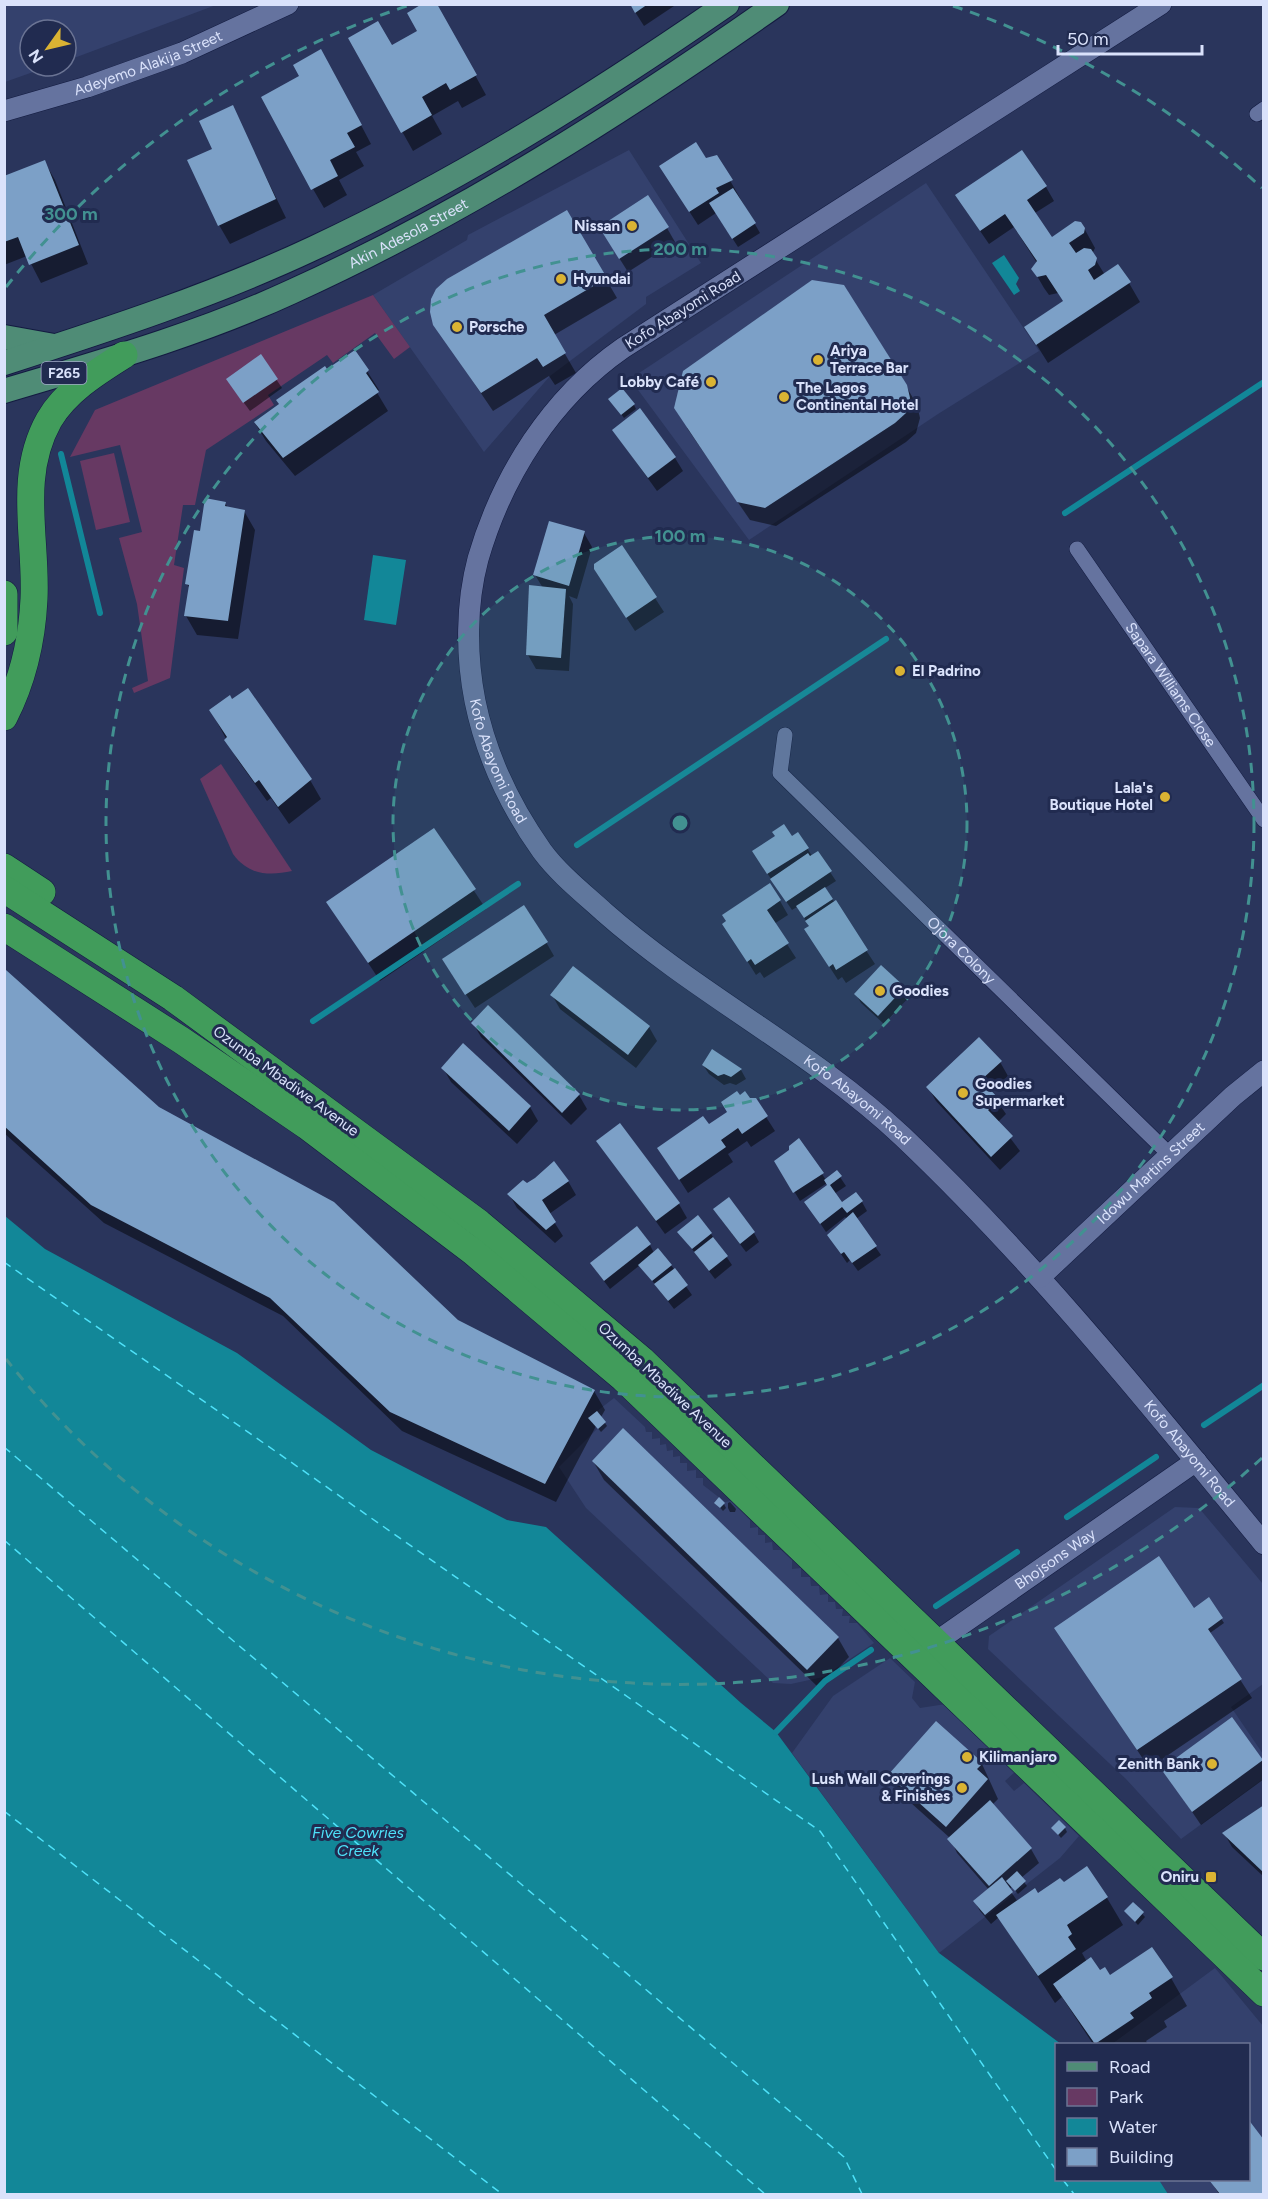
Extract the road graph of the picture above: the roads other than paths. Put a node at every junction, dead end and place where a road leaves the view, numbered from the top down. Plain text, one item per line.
1 (288, 4) edge
2 (728, 4) edge
3 (777, 4) edge
4 (1161, 4) edge
5 (4, 111) edge
6 (4, 337) edge
7 (56, 346) junction
8 (124, 355) junction
9 (4, 363) edge
10 (4, 391) edge
11 (1077, 549) dead end
12 (4, 594) edge
13 (4, 632) edge
14 (4, 717) edge
15 (785, 735) dead end
16 (1263, 820) edge
17 (4, 867) edge
18 (4, 889) edge
19 (4, 927) edge
20 (174, 998) junction
21 (1263, 1071) edge
22 (1170, 1155) junction
23 (1040, 1277) junction
24 (1196, 1461) junction
25 (1263, 1544) edge
26 (927, 1651) junction
27 (1263, 1957) edge
28 (1263, 1993) edge

1 - 5 street, Adeyemo Alakija Street
2 - 7 main road, Akin Adesola Street
3 - 8 main road, Akin Adesola Street
4 - 23 street, Kofo Abayomi Road
6 - 7 main road
7 - 9 main road, Akin Adesola Street / F265
8 - 10 main road, Akin Adesola Street / F265
8 - 14 highway
11 - 16 street, Sapara Williams Close
12 - 13 highway
15 - 22 street, Ojora Colony
17 - 20 highway
18 - 20 highway, Ozumba Mbadiwe Avenue
19 - 26 highway, Ozumba Mbadiwe Avenue
20 - 26 highway, Ozumba Mbadiwe Avenue
21 - 22 street, Idowu Martins Street
22 - 23 street, Idowu Martins Street
23 - 24 street, Kofo Abayomi Road
24 - 25 street, Kofo Abayomi Road
24 - 26 street, Bhojsons Way
26 - 27 highway, Ozumba Mbadiwe Avenue
26 - 28 highway, Ozumba Mbadiwe Avenue

